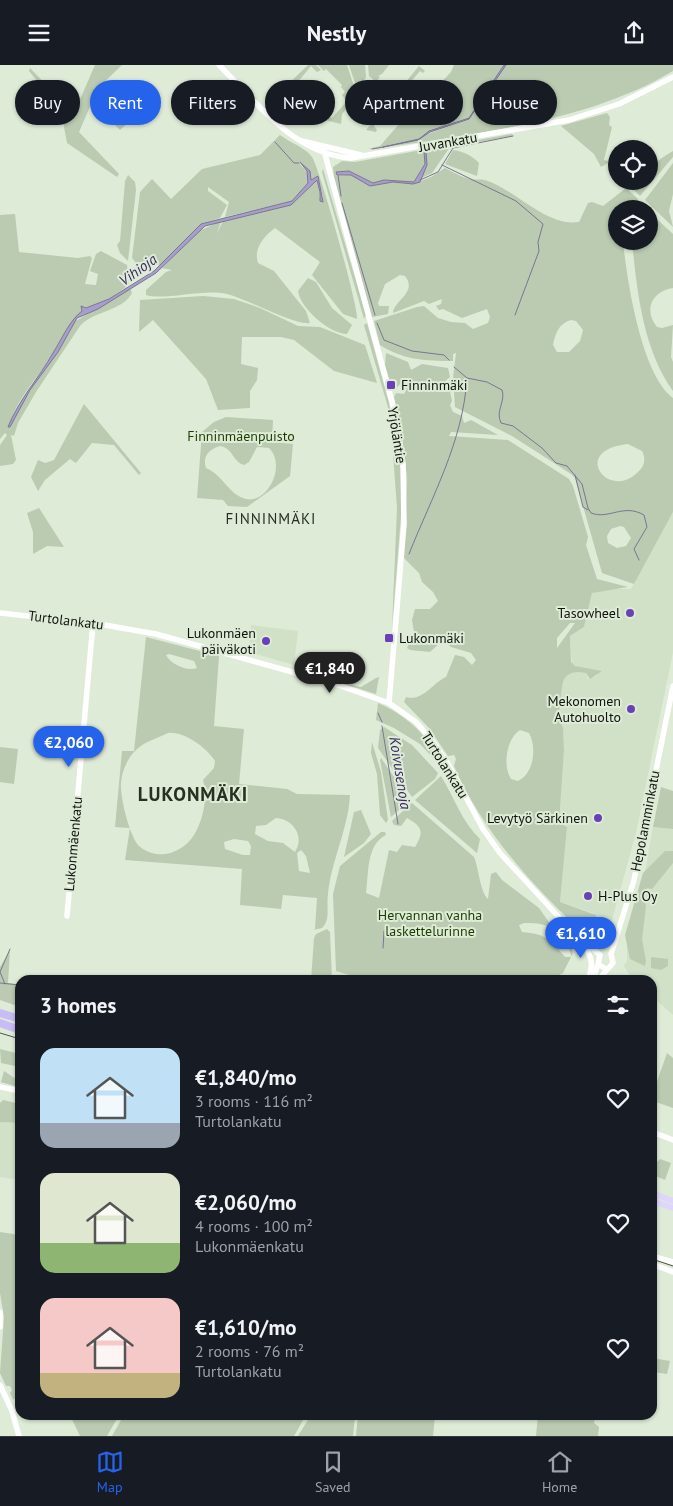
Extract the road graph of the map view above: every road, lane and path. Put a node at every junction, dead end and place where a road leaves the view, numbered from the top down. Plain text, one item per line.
1 (220, 65) edge
2 (673, 77) edge
3 (324, 151) junction
4 (0, 613) edge
5 (93, 623) junction
6 (673, 686) edge
7 (389, 703) junction
8 (67, 915) dead end
9 (579, 937) junction
10 (600, 955) junction
11 (611, 955) junction
12 (598, 964) junction
13 (606, 969) junction
14 (589, 975) edge
15 (595, 975) edge
16 (602, 975) edge
17 (0, 1013) edge
18 (15, 1018) edge
19 (0, 1023) edge
20 (15, 1028) edge
21 (0, 1087) edge
22 (15, 1090) edge
23 (657, 1134) edge
24 (673, 1140) edge
25 (657, 1195) edge
26 (673, 1201) edge
27 (657, 1203) edge
28 (673, 1208) edge
29 (657, 1257) edge
30 (673, 1262) edge
31 (657, 1266) edge
32 (673, 1271) edge
33 (0, 1312) edge
34 (0, 1327) edge
35 (0, 1386) edge
36 (19, 1436) edge

1 - 3 main road, Juvankatu
2 - 3 main road, Juvankatu
3 - 7 main road, Yrjöläntie
4 - 5 main road, Turtolankatu
5 - 7 main road, Turtolankatu
5 - 8 main road, Lukonmäenkatu
6 - 11 main road, Hepolamminkatu
7 - 9 main road, Turtolankatu
9 - 10 main road, Turtolankatu
9 - 14 main road
10 - 11 main road
10 - 12 main road
11 - 13 main road
12 - 13 main road
12 - 15 main road
13 - 16 main road
17 - 18 highway
19 - 20 highway
21 - 22 main road
23 - 24 main road
25 - 26 main road
27 - 28 main road
29 - 30 main road
31 - 32 main road
33 - 34 main road
35 - 36 main road

